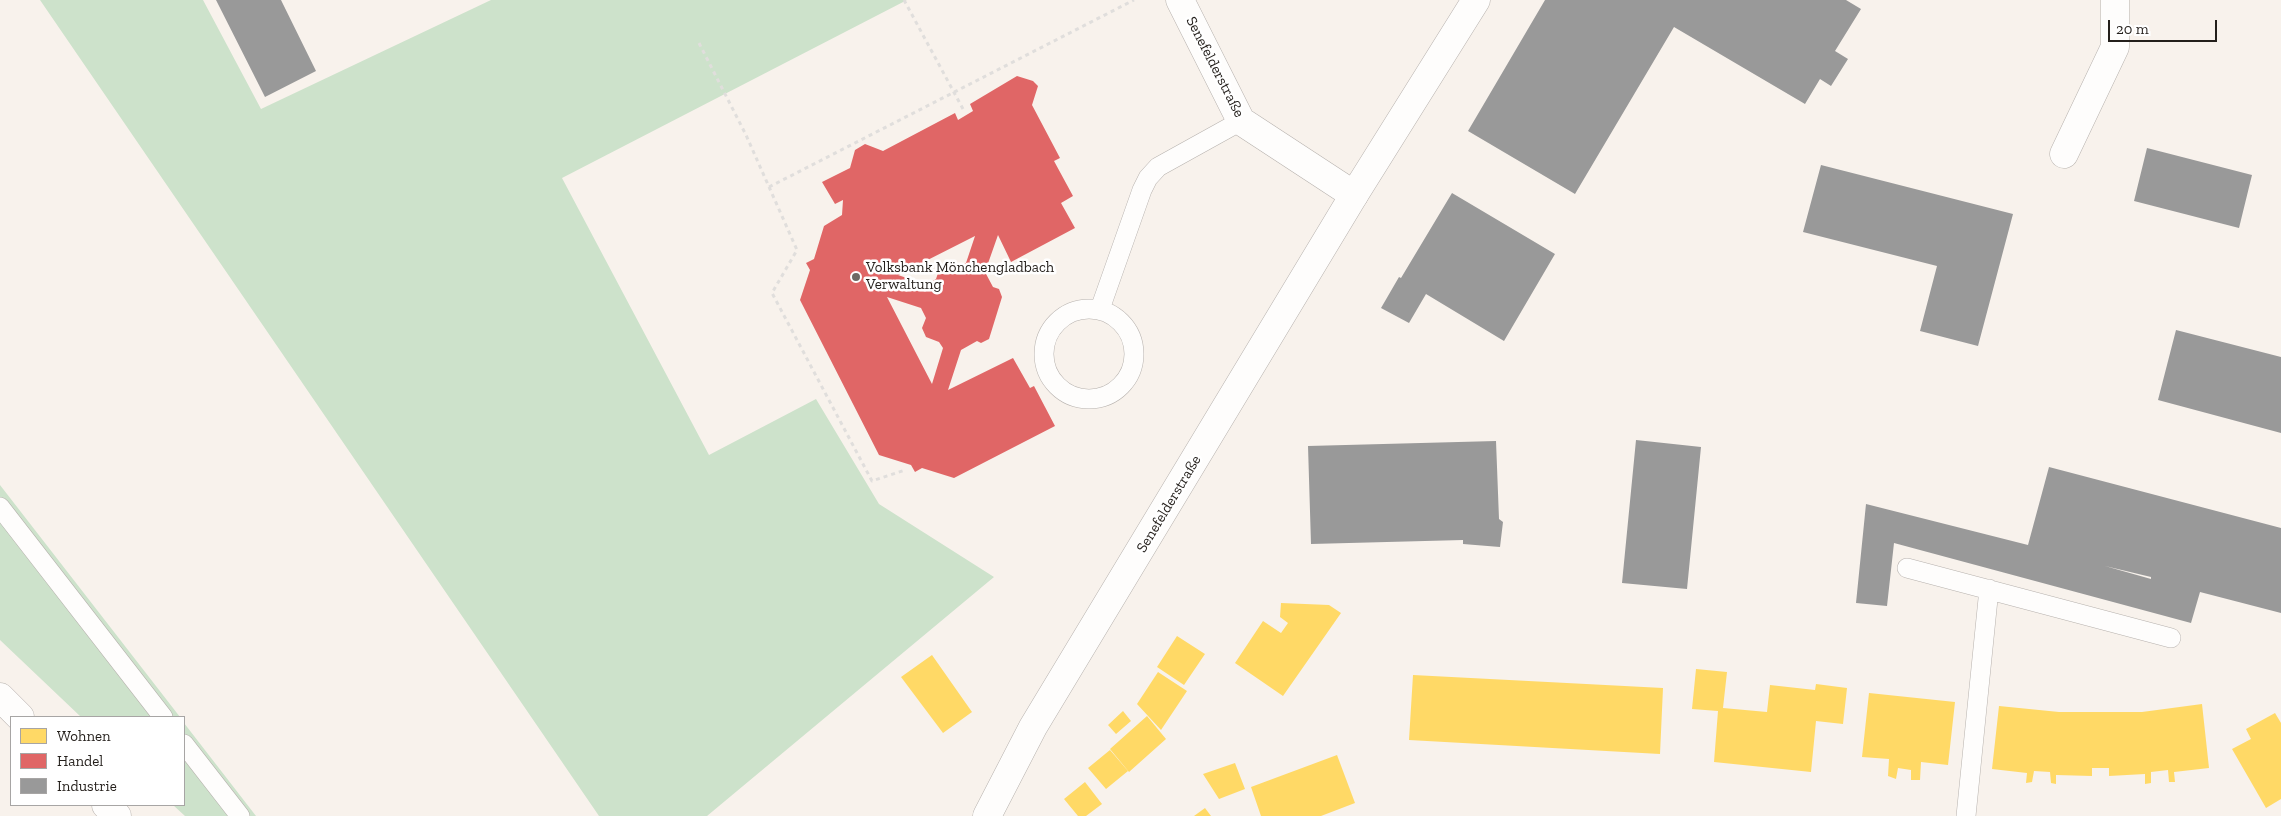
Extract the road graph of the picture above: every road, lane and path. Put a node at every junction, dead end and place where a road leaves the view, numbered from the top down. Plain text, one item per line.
1 (904, 0) edge
2 (1134, 0) edge
3 (1180, 0) edge
4 (1476, 0) edge
5 (2115, 0) edge
6 (700, 43) dead end
7 (954, 92) junction
8 (962, 109) dead end
9 (1241, 121) junction
10 (2064, 154) dead end
11 (769, 187) junction
12 (1354, 195) junction
13 (1100, 309) junction
14 (905, 470) dead end
15 (0, 507) edge
16 (1907, 568) dead end
17 (1989, 589) junction
18 (2171, 638) dead end
19 (0, 697) edge
20 (19, 716) edge
21 (162, 716) edge
22 (185, 745) edge
23 (107, 806) edge
24 (117, 816) edge
25 (240, 816) edge
26 (987, 816) edge
27 (1966, 816) edge

1 - 7 path
2 - 7 path
3 - 9 street, Senefelderstraße
4 - 12 street, Senefelderstraße
5 - 10 street
6 - 11 path
7 - 8 path
7 - 11 path
9 - 12 street, Senefelderstraße
9 - 13 lane
11 - 14 path
12 - 26 street, Senefelderstraße
13 - 13 lane
15 - 21 lane
16 - 17 lane
17 - 18 lane
17 - 27 lane
19 - 20 street
22 - 25 lane
23 - 24 street

